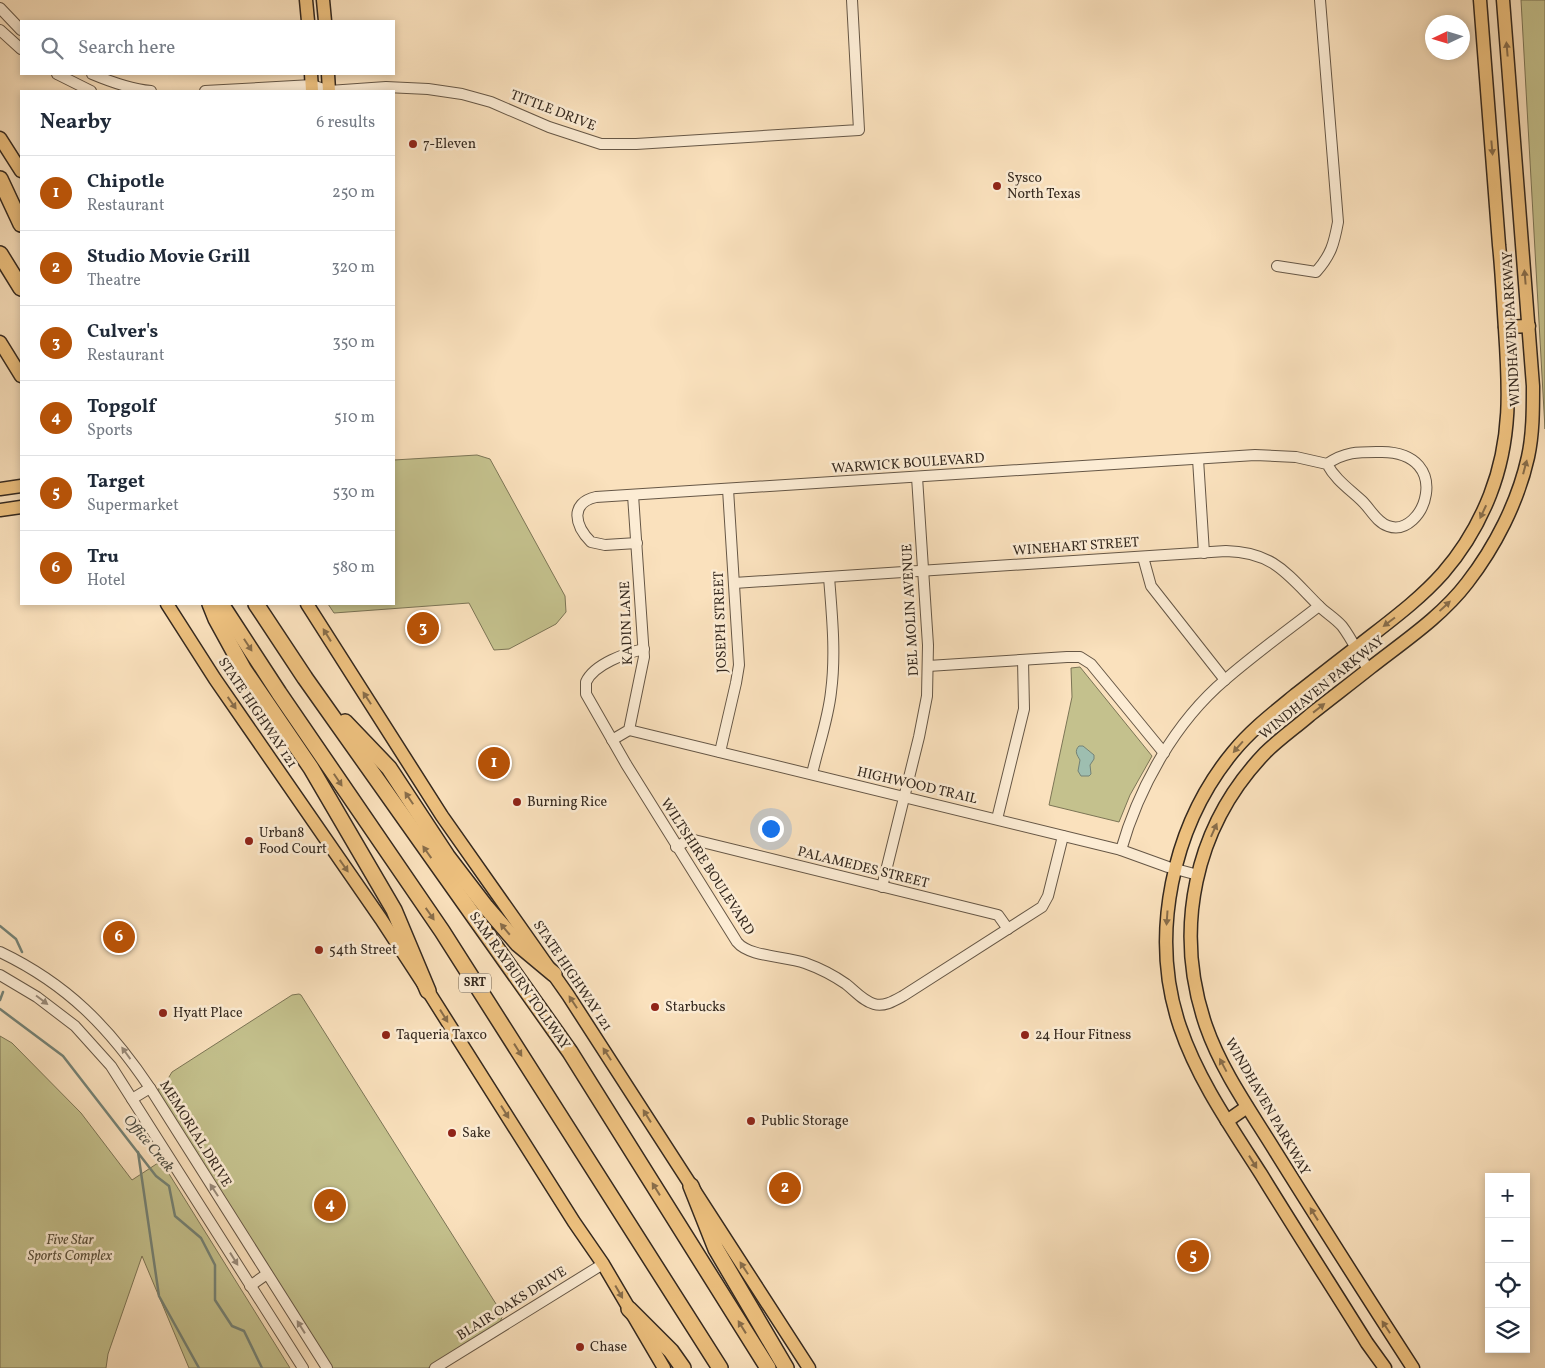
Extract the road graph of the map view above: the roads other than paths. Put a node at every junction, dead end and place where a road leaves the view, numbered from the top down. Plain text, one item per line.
1 (306, 0) edge
2 (323, 0) edge
3 (852, 0) edge
4 (1320, 0) edge
5 (1480, 0) edge
6 (1503, 0) edge
7 (0, 8) edge
8 (308, 20) edge
9 (325, 20) edge
10 (20, 29) edge
11 (0, 30) edge
12 (20, 48) edge
13 (59, 75) edge
14 (94, 75) edge
15 (328, 75) edge
16 (312, 83) edge
17 (89, 90) edge
18 (136, 90) edge
19 (218, 90) edge
20 (327, 90) edge
21 (329, 90) edge
22 (349, 90) edge
23 (1511, 98) junction
24 (1488, 100) junction
25 (0, 138) edge
26 (20, 168) edge
27 (0, 179) edge
28 (0, 200) edge
29 (20, 222) edge
30 (20, 232) edge
31 (0, 254) edge
32 (1277, 266) dead end
33 (20, 286) edge
34 (1529, 326) junction
35 (1505, 327) junction
36 (0, 342) edge
37 (20, 374) edge
38 (1198, 458) junction
39 (1327, 464) junction
40 (917, 477) junction
41 (20, 486) edge
42 (0, 489) edge
43 (728, 489) junction
44 (634, 495) junction
45 (20, 507) edge
46 (0, 510) edge
47 (637, 543) junction
48 (1204, 553) junction
49 (1143, 557) junction
50 (923, 571) junction
51 (828, 577) junction
52 (734, 583) junction
53 (168, 605) edge
54 (210, 605) edge
55 (222, 605) edge
56 (257, 605) edge
57 (308, 605) edge
58 (1319, 606) junction
59 (1355, 648) junction
60 (644, 649) junction
61 (1023, 660) junction
62 (928, 666) junction
63 (1368, 669) junction
64 (305, 678) junction
65 (1225, 680) junction
66 (628, 730) junction
67 (612, 740) junction
68 (720, 752) junction
69 (1164, 753) junction
70 (812, 774) junction
71 (904, 797) junction
72 (997, 819) junction
73 (1062, 836) junction
74 (676, 847) junction
75 (1121, 850) junction
76 (1175, 870) junction
77 (1198, 875) junction
78 (882, 886) junction
79 (1008, 929) junction
80 (1, 954) edge
81 (554, 974) junction
82 (0, 975) edge
83 (428, 991) junction
84 (150, 1088) junction
85 (132, 1099) junction
86 (1247, 1107) junction
87 (1227, 1121) junction
88 (691, 1186) junction
89 (1340, 1255) junction
90 (603, 1264) junction
91 (1320, 1268) junction
92 (267, 1274) junction
93 (250, 1286) junction
94 (629, 1309) junction
95 (303, 1368) edge
96 (327, 1368) edge
97 (435, 1368) edge
98 (664, 1368) edge
99 (683, 1368) edge
100 (720, 1368) edge
101 (768, 1368) edge
102 (786, 1368) edge
103 (809, 1368) edge
104 (1384, 1368) edge
105 (1413, 1368) edge

1 - 8 main road
2 - 9 main road
3 - 22 street, TITTLE DRIVE
4 - 32 street
5 - 24 main road, WINDHAVEN PARKWAY
23 -> 6 main road, WINDHAVEN PARKWAY
7 - 10 street
11 - 12 street
13 - 17 street
14 - 18 street
15 - 21 main road
16 - 19 street
16 - 20 street
23 - 24 main road
34 -> 23 main road, WINDHAVEN PARKWAY
24 -> 35 main road, WINDHAVEN PARKWAY
25 - 26 main road
27 - 29 highway
28 - 30 highway
31 - 33 highway
34 - 35 main road
63 -> 34 main road, WINDHAVEN PARKWAY
35 -> 59 main road, WINDHAVEN PARKWAY
36 - 37 main road
38 - 39 street, WARWICK BOULEVARD
38 - 40 street, WARWICK BOULEVARD
38 - 48 street
39 - 39 street
40 - 43 street, WARWICK BOULEVARD
40 - 50 street, DEL MOLIN AVENUE
41 - 42 main road
43 - 44 street, WARWICK BOULEVARD
43 - 52 street, JOSEPH STREET
44 - 47 street, KADIN LANE
44 - 47 street, WARWICK BOULEVARD
45 - 46 main road
47 - 60 street, KADIN LANE
48 - 49 street, WINEHART STREET
48 - 58 street, WINEHART STREET
49 - 50 street, WINEHART STREET
49 - 65 street
50 - 51 street, WINEHART STREET
50 - 62 street, DEL MOLIN AVENUE
51 - 52 street, WINEHART STREET
51 - 70 street
52 - 68 street, JOSEPH STREET
53 -> 83 main road, STATE HIGHWAY 121
54 - 83 highway
55 -> 100 highway, SRT
56 - 64 highway, SAM RAYBURN TOLLWAY / SRT
81 -> 57 main road, STATE HIGHWAY 121
58 - 59 street, WINEHART STREET
58 - 65 street
59 - 63 street, WINEHART STREET
59 -> 76 main road, WINDHAVEN PARKWAY
60 - 66 street, KADIN LANE
60 - 67 street, WILTSHIRE BOULEVARD
61 - 62 street
61 - 69 street
61 - 72 street
62 - 71 street, DEL MOLIN AVENUE
77 -> 63 main road, WINDHAVEN PARKWAY
81 -> 64 highway
101 -> 64 highway, SAM RAYBURN TOLLWAY / SRT
65 - 69 street
66 - 67 street
66 - 68 street, HIGHWOOD TRAIL
67 - 74 street, WILTSHIRE BOULEVARD
68 - 70 street, HIGHWOOD TRAIL
69 - 75 street
70 - 71 street, HIGHWOOD TRAIL
71 - 72 street, HIGHWOOD TRAIL
71 - 78 street, DEL MOLIN AVENUE
72 - 73 street, HIGHWOOD TRAIL
73 - 75 street, HIGHWOOD TRAIL
73 - 79 street, WILTSHIRE BOULEVARD
74 - 78 street, PALAMEDES STREET
74 - 79 street, WILTSHIRE BOULEVARD
75 - 76 street, HIGHWOOD TRAIL
76 - 77 street, HIGHWOOD TRAIL
76 -> 87 main road, WINDHAVEN PARKWAY
86 -> 77 main road, WINDHAVEN PARKWAY
78 - 79 street, PALAMEDES STREET
84 -> 80 street, MEMORIAL DRIVE
88 -> 81 main road, STATE HIGHWAY 121
82 -> 85 street
83 -> 90 main road, STATE HIGHWAY 121
84 - 85 street
92 -> 84 street, MEMORIAL DRIVE
85 -> 93 street
86 - 87 main road
89 -> 86 main road, WINDHAVEN PARKWAY
87 -> 91 main road, WINDHAVEN PARKWAY
88 - 102 highway
103 -> 88 main road, STATE HIGHWAY 121
89 - 91 main road
105 -> 89 main road, WINDHAVEN PARKWAY
90 -> 94 main road, STATE HIGHWAY 121
90 - 97 street, BLAIR OAKS DRIVE
91 - 104 main road, WINDHAVEN PARKWAY
92 - 93 street
96 -> 92 street, MEMORIAL DRIVE
93 - 95 street
94 - 98 main road, STATE HIGHWAY 121
94 - 99 highway

